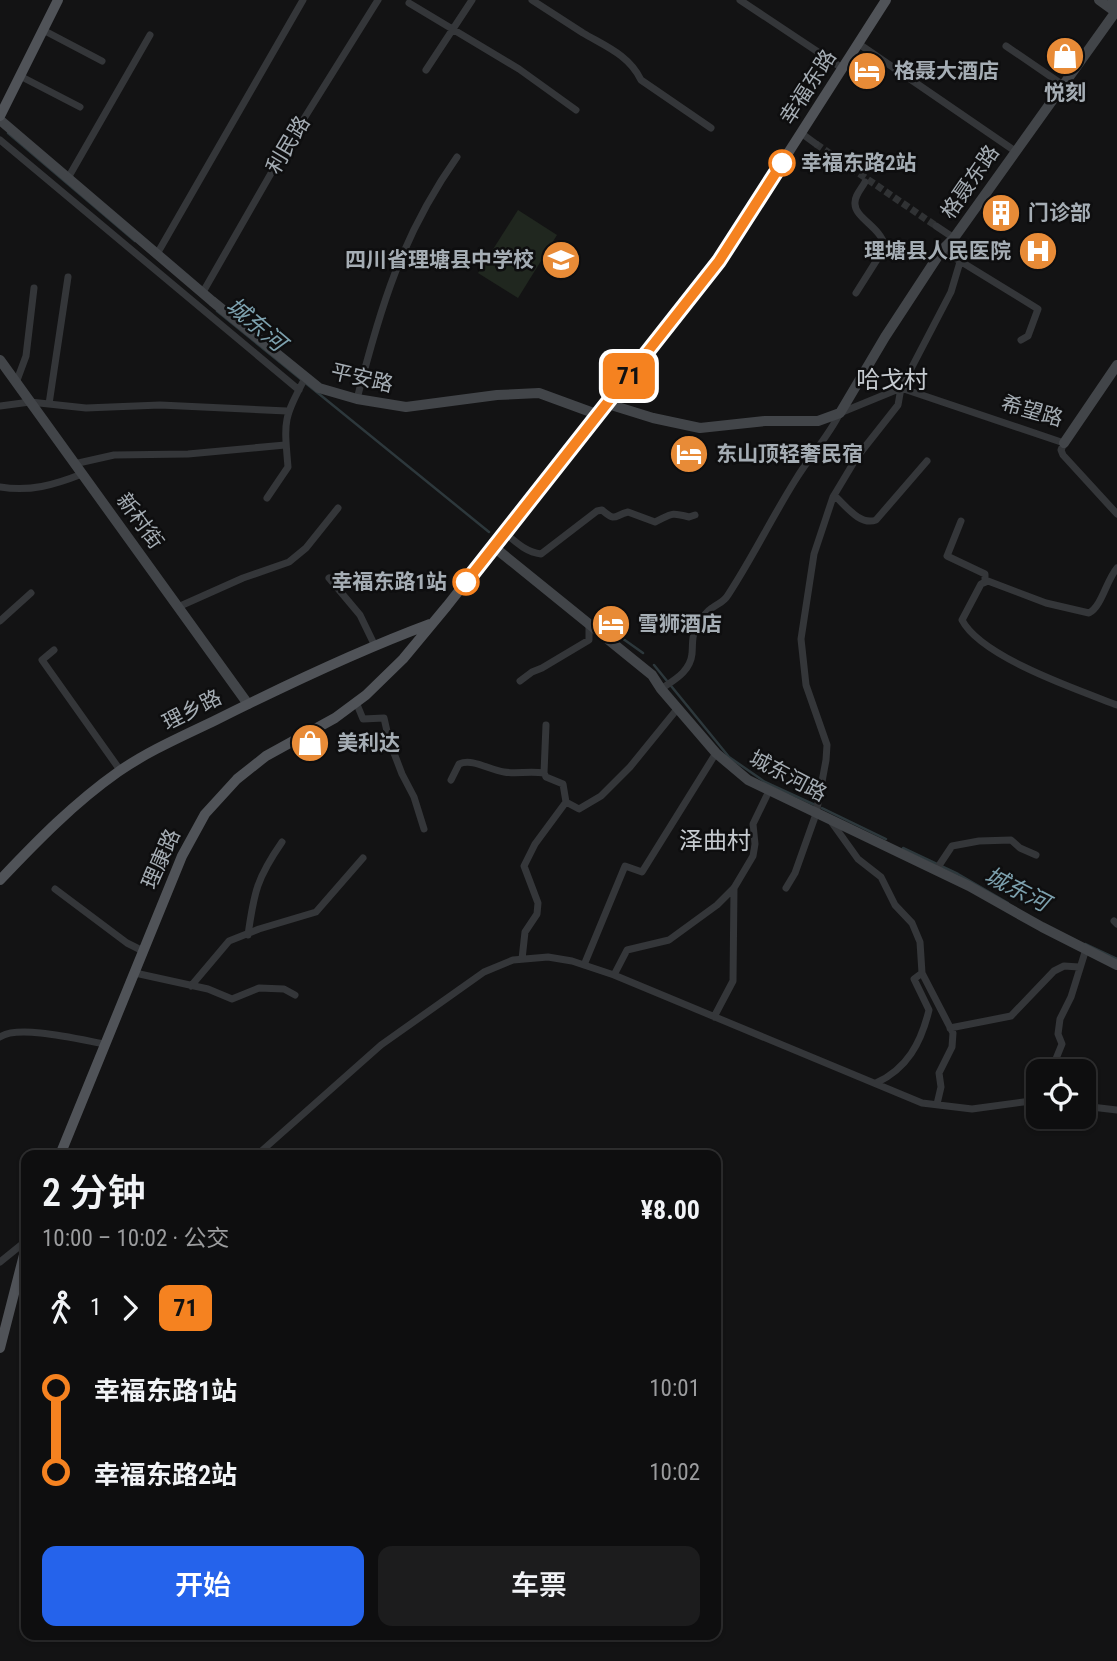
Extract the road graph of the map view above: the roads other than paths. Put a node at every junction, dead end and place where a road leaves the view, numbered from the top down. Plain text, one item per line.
1 (58, 0) edge
2 (303, 0) edge
3 (378, 0) edge
4 (472, 0) edge
5 (532, 0) edge
6 (740, 0) edge
7 (886, 0) edge
8 (1099, 0) edge
9 (409, 3) dead end
10 (1116, 8) edge
11 (453, 29) junction
12 (43, 30) junction
13 (149, 35) dead end
14 (859, 44) junction
15 (1006, 46) dead end
16 (102, 61) dead end
17 (842, 68) junction
18 (426, 70) dead end
19 (20, 76) junction
20 (1063, 85) junction
21 (80, 107) dead end
22 (576, 110) dead end
23 (0, 118) edge
24 (711, 128) dead end
25 (801, 133) junction
26 (0, 140) edge
27 (816, 144) tunnel mouth
28 (1015, 151) junction
29 (457, 157) dead end
30 (68, 178) junction
31 (865, 182) dead end
32 (936, 226) tunnel mouth
33 (954, 238) junction
34 (942, 250) junction
35 (158, 254) junction
36 (960, 262) junction
37 (68, 277) dead end
38 (34, 288) dead end
39 (203, 292) junction
40 (856, 293) dead end
41 (1021, 340) dead end
42 (0, 360) edge
43 (1117, 365) edge
44 (16, 383) junction
45 (302, 383) junction
46 (901, 388) junction
47 (356, 399) junction
48 (30, 402) junction
49 (49, 404) junction
50 (608, 404) junction
51 (0, 406) edge
52 (287, 411) junction
53 (840, 413) junction
54 (599, 415) junction
55 (1065, 443) junction
56 (285, 444) junction
57 (927, 461) dead end
58 (74, 464) junction
59 (82, 474) junction
60 (0, 487) edge
61 (834, 495) junction
62 (267, 498) dead end
63 (338, 508) dead end
64 (1117, 514) edge
65 (695, 515) dead end
66 (961, 522) dead end
67 (505, 533) junction
68 (494, 547) junction
69 (1117, 568) edge
70 (329, 578) dead end
71 (985, 581) junction
72 (31, 593) dead end
73 (178, 607) junction
74 (0, 621) edge
75 (432, 623) junction
76 (589, 623) junction
77 (389, 639) junction
78 (375, 646) junction
79 (54, 650) dead end
80 (403, 659) junction
81 (520, 681) dead end
82 (666, 686) junction
83 (356, 702) junction
84 (248, 704) junction
85 (1117, 705) edge
86 (678, 708) junction
87 (546, 725) dead end
88 (716, 753) junction
89 (120, 770) junction
90 (544, 773) junction
91 (451, 780) dead end
92 (769, 791) junction
93 (566, 802) junction
94 (816, 812) junction
95 (830, 820) junction
96 (424, 829) dead end
97 (282, 842) dead end
98 (1036, 855) dead end
99 (363, 858) dead end
100 (938, 866) junction
101 (0, 880) edge
102 (55, 888) dead end
103 (734, 888) junction
104 (786, 888) dead end
105 (248, 935) junction
106 (1086, 949) junction
107 (143, 951) junction
108 (522, 959) junction
109 (1115, 960) edge
110 (584, 965) junction
111 (1079, 967) junction
112 (135, 973) junction
113 (922, 973) junction
114 (614, 975) junction
115 (191, 986) junction
116 (295, 995) dead end
117 (714, 1017) junction
118 (950, 1028) junction
119 (0, 1037) edge
120 (105, 1044) junction
121 (1056, 1059) edge
122 (876, 1083) junction
123 (1026, 1101) edge
124 (937, 1104) junction
125 (1096, 1108) edge
126 (1117, 1110) edge
127 (62, 1150) edge
128 (263, 1150) edge
129 (21, 1245) edge
130 (0, 1262) edge
131 (21, 1266) edge
132 (0, 1348) edge

1 - 12 main road
2 - 35 street
3 - 39 street, 利民路
4 - 11 street
5 - 24 street
6 - 17 street
7 - 14 main road, 幸福东路
8 - 10 street
9 - 11 street
10 - 20 street, 格聂东路
11 - 18 street
11 - 22 street
12 - 16 street
12 - 19 main road
13 - 30 street
14 - 17 main road, 幸福东路
14 - 28 street
15 - 20 street
17 - 25 main road, 幸福东路
19 - 21 street
19 - 23 main road
20 - 28 street, 格聂东路
23 - 30 street, 平安路
25 - 27 street
25 - 50 main road, 幸福东路
26 - 45 street
28 - 33 street, 格聂东路
29 - 47 street
30 - 35 street, 平安路
31 - 40 street
32 - 33 street
33 - 34 street, 格聂东路
34 - 36 street
34 - 53 street, 格聂东路
35 - 39 street, 平安路
36 - 41 street
36 - 46 street
37 - 49 street
38 - 44 street
39 - 45 street, 平安路
42 - 44 street, 新村街
43 - 55 street, 希望路
44 - 48 street, 新村街
45 - 47 street, 平安路
45 - 52 street
46 - 53 street
46 - 55 street, 希望路
46 - 61 street
47 - 54 street, 平安路
48 - 49 street
48 - 51 street
48 - 58 street, 新村街
49 - 52 street
50 - 53 street
50 - 54 main road, 幸福东路
52 - 56 street
53 - 82 street
54 - 67 main road, 幸福东路
55 - 64 street
56 - 58 street
56 - 62 street
57 - 61 street
58 - 59 street, 新村街
59 - 60 street
59 - 73 street, 新村街
61 - 94 street
63 - 73 street
65 - 67 street
66 - 71 street
67 - 68 main road, 幸福东路
68 - 75 main road, 幸福东路
68 - 76 street, 城东河路
69 - 71 street
70 - 78 street
71 - 85 street
72 - 74 street
73 - 84 street, 新村街
75 - 77 main road, 理乡路
75 - 80 main road, 幸福东路
76 - 81 street
76 - 82 street, 城东河路
77 - 78 main road, 理乡路
77 - 80 main road
78 - 84 main road, 理乡路
79 - 89 street
80 - 83 main road, 理康路
82 - 86 street, 城东河路
83 - 96 street
83 - 107 main road, 理康路
84 - 89 main road, 理乡路
86 - 88 street, 城东河路
86 - 93 street
87 - 90 street
88 - 92 street, 城东河路
88 - 110 street
89 - 101 main road, 理乡路
90 - 91 street
90 - 93 street
92 - 94 street, 城东河路
92 - 103 street
93 - 108 street
94 - 95 street, 城东河路
94 - 104 street
95 - 100 street, 城东河路
95 - 113 street
97 - 105 street
98 - 100 street
99 - 105 street
100 - 106 street, 城东河路
102 - 107 street
103 - 114 street
103 - 117 street
105 - 115 street
106 - 109 street, 城东河路
106 - 111 street
107 - 112 main road, 理康路
108 - 110 street
108 - 128 street
110 - 114 street
111 - 118 street
111 - 121 street
112 - 115 street
112 - 120 main road, 理康路
113 - 118 street
113 - 122 street
114 - 117 street
115 - 116 street
117 - 122 street
118 - 124 street
119 - 120 street
120 - 127 main road, 理康路
122 - 124 street
123 - 124 street
125 - 126 street
129 - 130 street
131 - 132 main road

